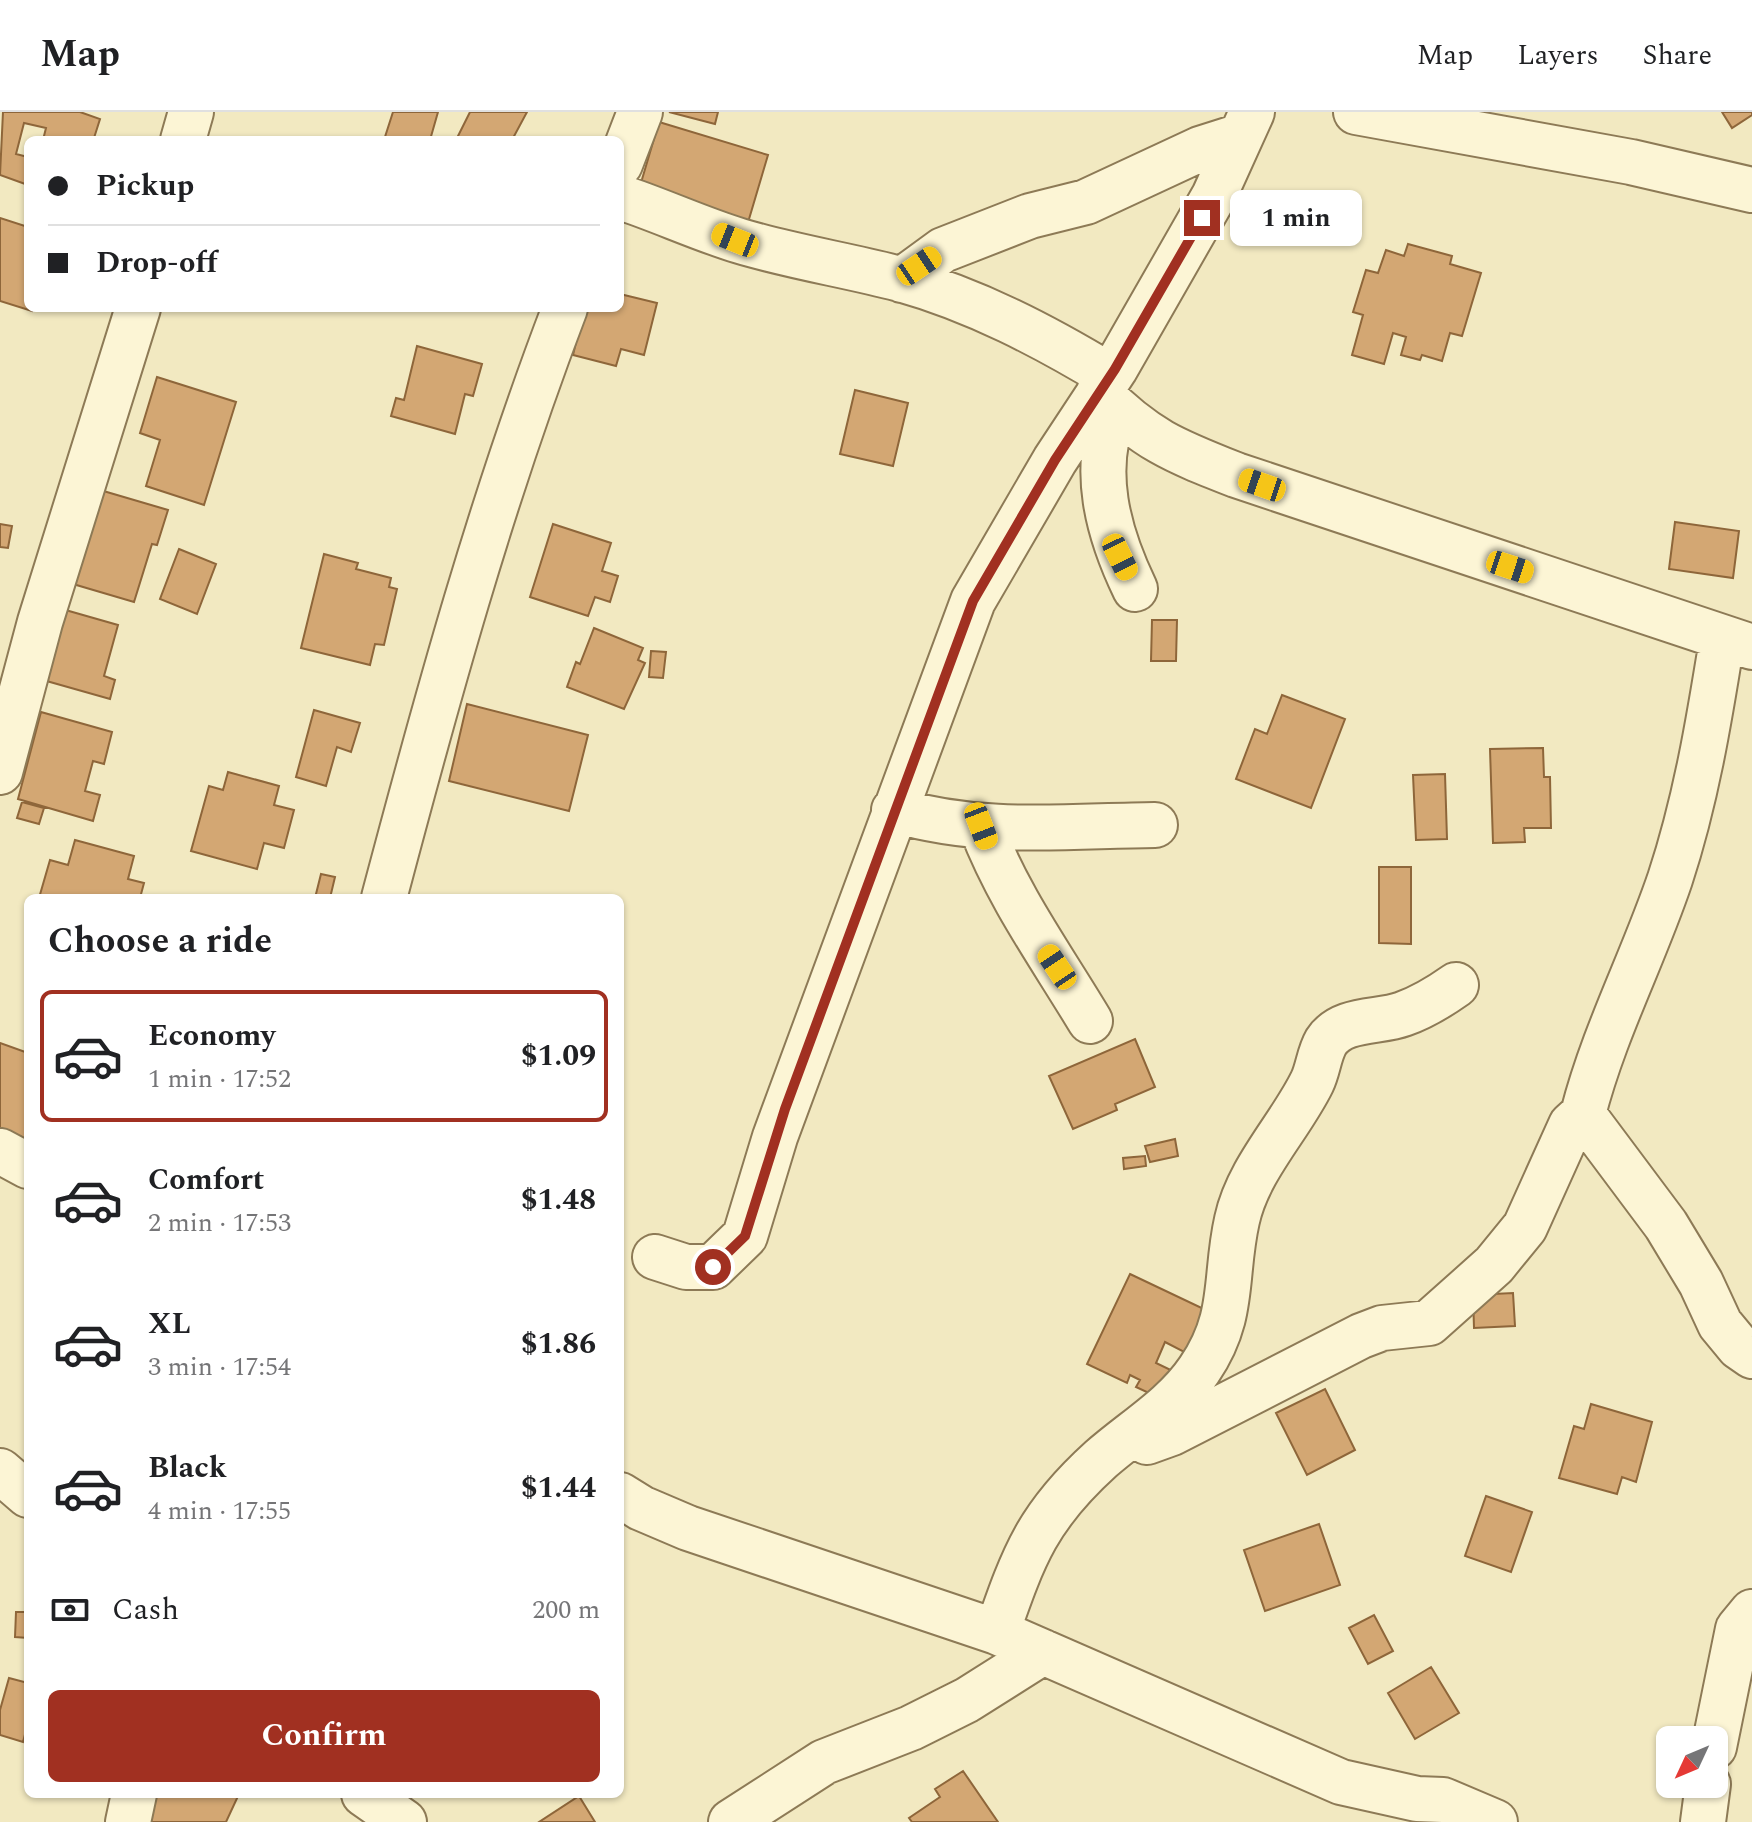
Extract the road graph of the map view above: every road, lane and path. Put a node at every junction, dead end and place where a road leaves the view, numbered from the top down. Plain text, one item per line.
1 (191, 112) edge
2 (640, 112) edge
3 (1356, 112) edge
4 (1246, 124) edge
5 (184, 136) edge
6 (624, 154) edge
7 (1752, 190) edge
8 (624, 198) edge
9 (902, 280) junction
10 (137, 312) edge
11 (564, 312) edge
12 (1108, 392) junction
13 (1135, 589) dead end
14 (1737, 643) edge
15 (0, 772) edge
16 (894, 810) junction
17 (1155, 825) dead end
18 (981, 826) junction
19 (385, 894) edge
20 (1456, 985) dead end
21 (1090, 1021) dead end
22 (1583, 1114) junction
23 (0, 1151) edge
24 (24, 1164) edge
25 (655, 1257) dead end
26 (1752, 1356) edge
27 (1117, 1446) junction
28 (0, 1471) edge
29 (24, 1492) edge
30 (624, 1497) edge
31 (1752, 1612) edge
32 (997, 1632) junction
33 (1043, 1652) junction
34 (1718, 1726) edge
35 (133, 1798) edge
36 (370, 1798) edge
37 (1706, 1798) edge
38 (128, 1822) edge
39 (404, 1822) edge
40 (731, 1822) edge
41 (1495, 1822) edge
42 (1703, 1822) edge

1 - 5 street
2 - 6 street
3 - 7 street
4 - 9 street
4 - 12 street
8 - 9 street
9 - 12 street
10 - 15 street
11 - 19 street
12 - 13 street
12 - 14 street
12 - 16 street
14 - 22 street
16 - 18 street
16 - 25 street
17 - 18 street
18 - 21 street
20 - 27 street
22 - 26 street
22 - 27 street
23 - 24 street
27 - 32 street
28 - 29 street
30 - 32 street
31 - 34 street
32 - 33 street
33 - 40 street
33 - 41 street
35 - 38 street
36 - 39 street
37 - 42 street

